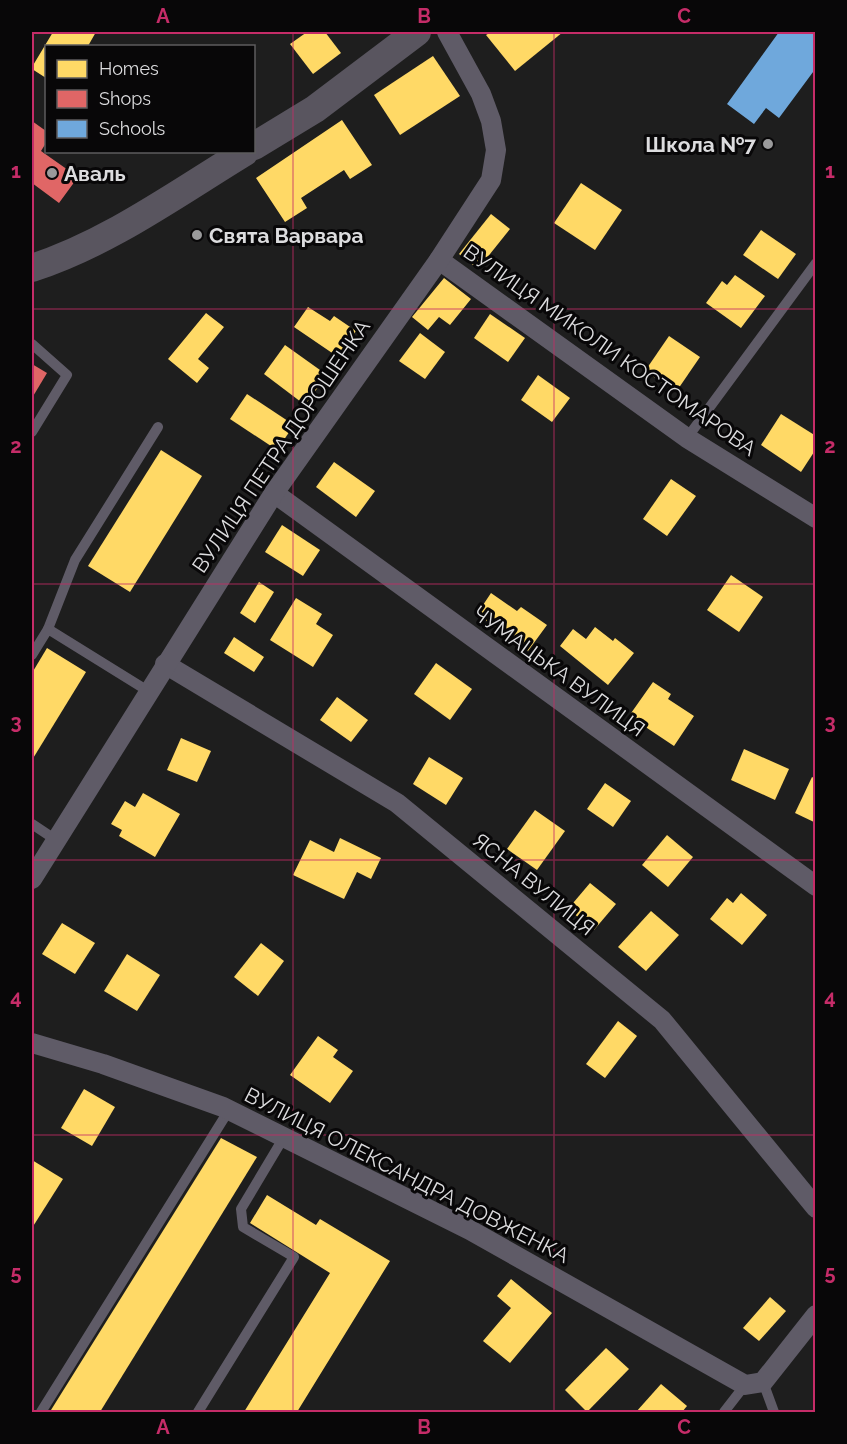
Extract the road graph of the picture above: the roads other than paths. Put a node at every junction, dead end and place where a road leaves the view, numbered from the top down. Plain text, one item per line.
1 (417, 32) edge
2 (447, 32) edge
3 (255, 145) edge
4 (243, 153) edge
5 (439, 260) junction
6 (816, 263) edge
7 (32, 268) edge
8 (32, 344) edge
9 (158, 427) dead end
10 (32, 432) edge
11 (687, 438) junction
12 (274, 493) junction
13 (816, 518) edge
14 (48, 629) junction
15 (32, 655) edge
16 (165, 664) junction
17 (148, 691) junction
18 (32, 824) edge
19 (56, 840) junction
20 (32, 879) edge
21 (816, 886) edge
22 (32, 1043) edge
23 (229, 1110) junction
24 (284, 1137) junction
25 (816, 1208) edge
26 (816, 1315) edge
27 (754, 1383) junction
28 (41, 1413) edge
29 (198, 1413) edge
30 (724, 1413) edge
31 (774, 1413) edge

1 - 3 main road
2 - 5 street, ВУЛИЦЯ ПЕТРА ДОРОШЕНКА
4 - 7 main road
5 - 11 street, ВУЛИЦЯ МИКОЛИ КОСТОМАРОВА
5 - 12 street, ВУЛИЦЯ ПЕТРА ДОРОШЕНКА
6 - 11 lane
8 - 10 lane
9 - 14 lane
11 - 13 street, ВУЛИЦЯ МИКОЛИ КОСТОМАРОВА
12 - 16 street, ВУЛИЦЯ ПЕТРА ДОРОШЕНКА
12 - 21 street, ЧУМАЦЬКА ВУЛИЦЯ
14 - 15 lane
14 - 17 lane
16 - 17 street, ВУЛИЦЯ ПЕТРА ДОРОШЕНКА
16 - 25 street, ЯСНА ВУЛИЦЯ
17 - 19 street, ВУЛИЦЯ ПЕТРА ДОРОШЕНКА
18 - 19 lane
19 - 20 street, ВУЛИЦЯ ПЕТРА ДОРОШЕНКА
22 - 23 street, ВУЛИЦЯ ОЛЕКСАНДРА ДОВЖЕНКА
23 - 24 street, ВУЛИЦЯ ОЛЕКСАНДРА ДОВЖЕНКА
23 - 28 lane
24 - 27 street, ВУЛИЦЯ ОЛЕКСАНДРА ДОВЖЕНКА
24 - 29 lane
26 - 27 street
27 - 30 lane
27 - 31 lane

